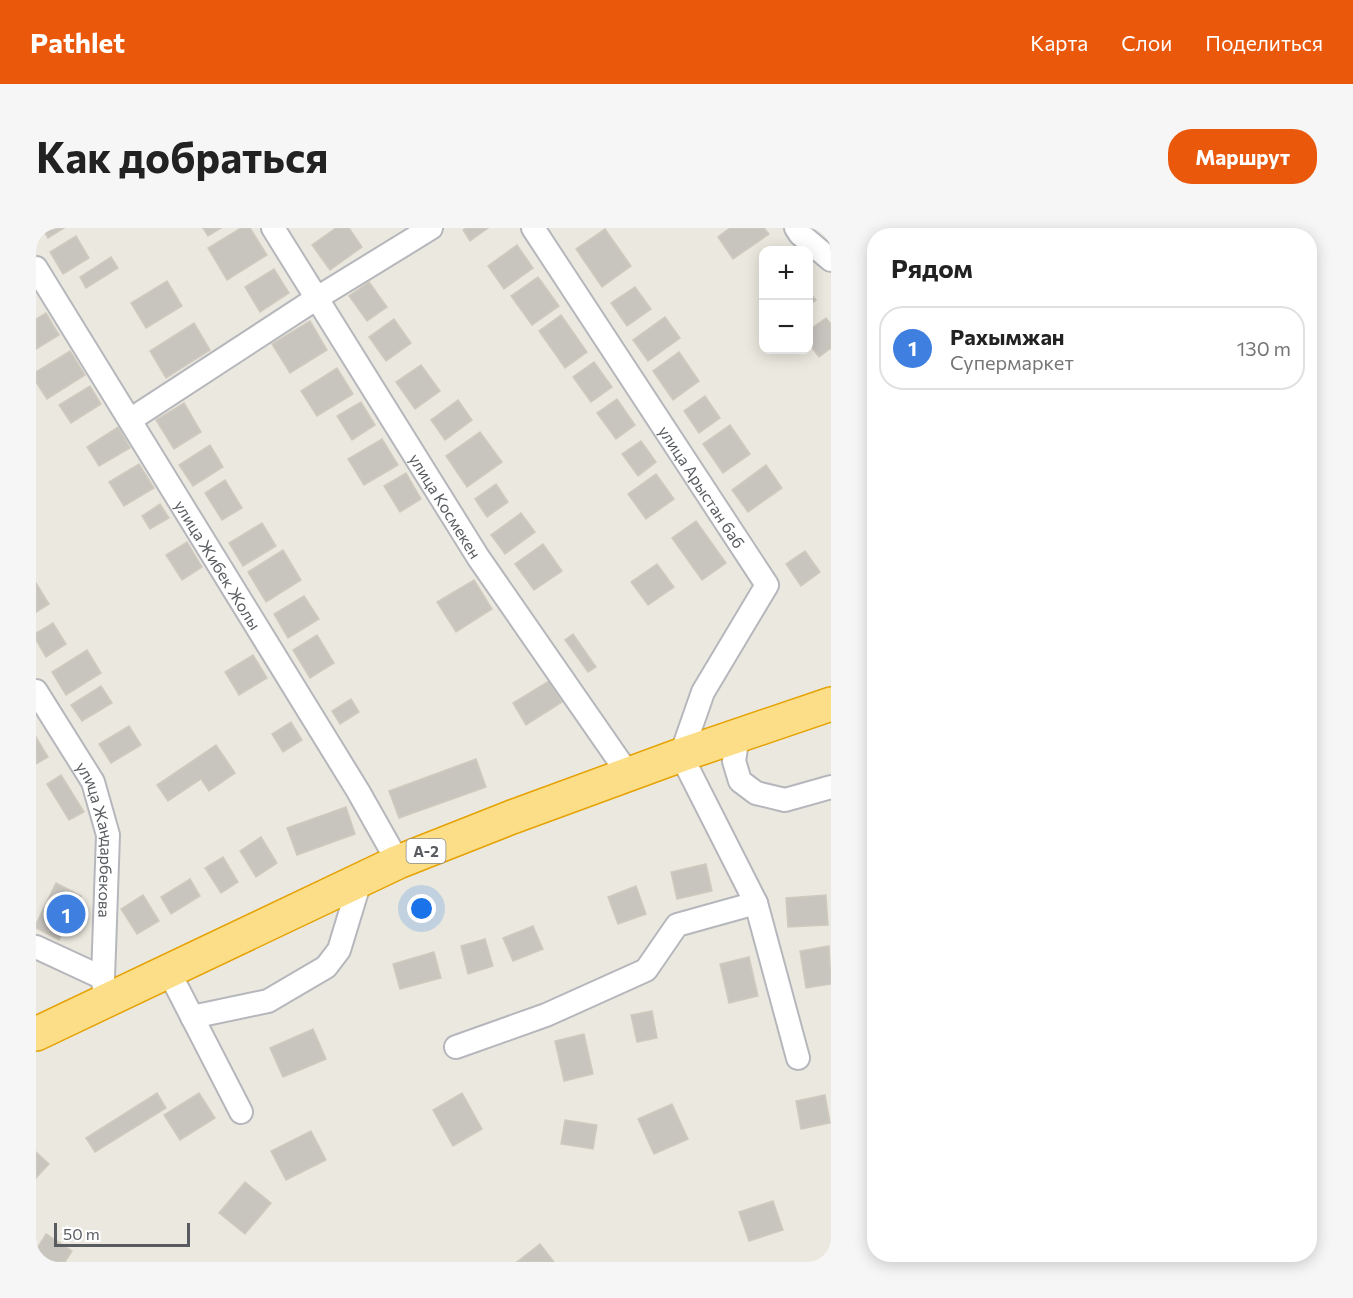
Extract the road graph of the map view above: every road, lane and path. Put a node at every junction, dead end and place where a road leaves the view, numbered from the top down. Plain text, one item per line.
1 (273, 228) edge
2 (431, 228) edge
3 (533, 228) edge
4 (796, 228) edge
5 (831, 260) edge
6 (36, 268) edge
7 (317, 298) junction
8 (130, 420) junction
9 (36, 691) edge
10 (831, 704) edge
11 (738, 735) junction
12 (681, 755) junction
13 (629, 775) junction
14 (831, 787) edge
15 (398, 862) junction
16 (360, 881) junction
17 (756, 903) junction
18 (36, 947) edge
19 (168, 970) junction
20 (104, 990) junction
21 (192, 1017) junction
22 (36, 1034) edge
23 (456, 1047) dead end
24 (798, 1058) dead end
25 (241, 1112) dead end

1 - 7 street, улица Космекен
2 - 7 street
3 - 12 street, улица Арыстан баб
4 - 5 street
6 - 8 street, улица Жибек Жолы
7 - 8 street
7 - 13 street, улица Космекен
8 - 15 street, улица Жибек Жолы
9 - 20 street, улица Жандарбекова
10 - 11 highway, A-2
11 - 12 highway, A-2
11 - 14 street
12 - 13 highway, A-2
12 - 17 street
13 - 15 highway, A-2
15 - 16 highway, A-2
16 - 19 highway, A-2
16 - 21 street
17 - 23 street
17 - 24 street
18 - 20 street
19 - 20 highway, A-2
19 - 21 street
20 - 22 highway, A-2
21 - 25 street

